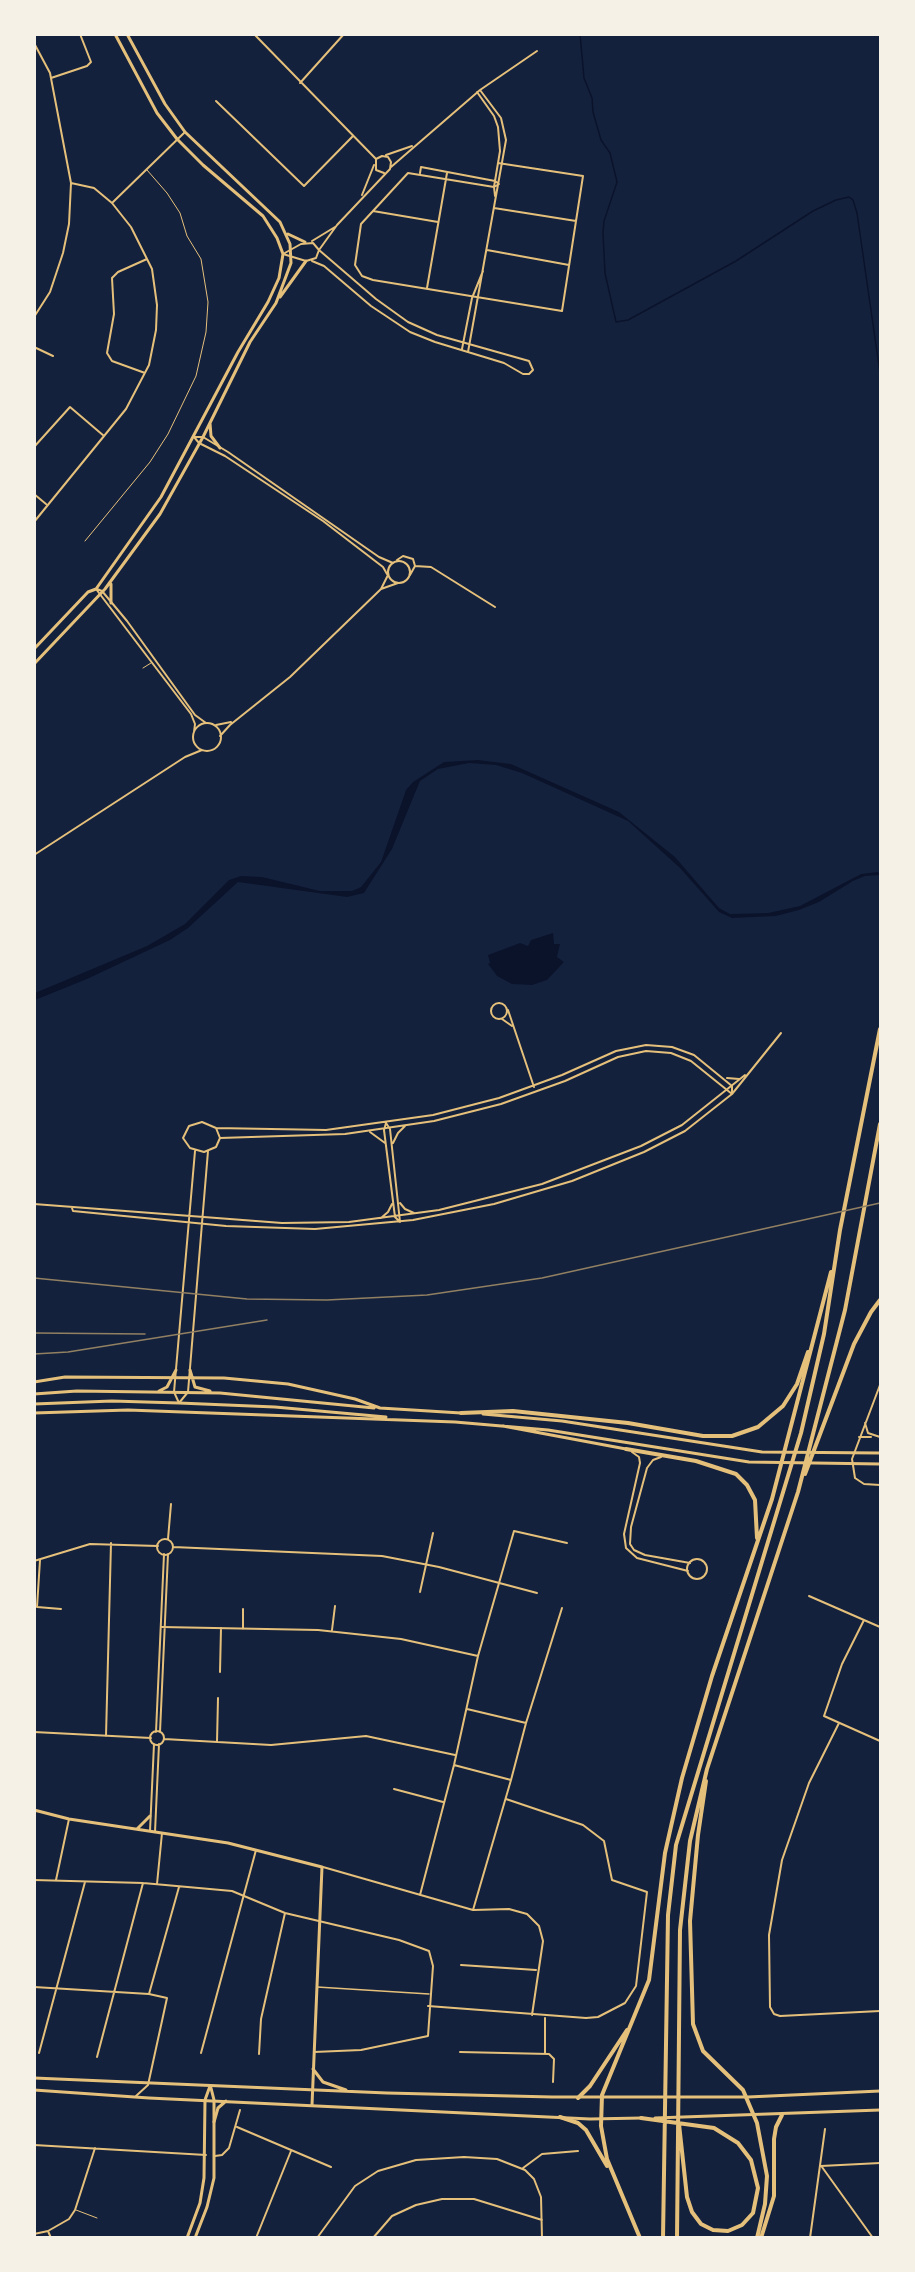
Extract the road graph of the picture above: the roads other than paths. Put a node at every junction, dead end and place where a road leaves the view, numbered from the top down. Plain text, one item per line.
1 (80, 34) edge
2 (115, 34) edge
3 (127, 34) edge
4 (254, 34) edge
5 (344, 34) edge
6 (34, 43) edge
7 (537, 51) dead end
8 (51, 78) junction
9 (300, 83) junction
10 (480, 90) junction
11 (477, 93) junction
12 (216, 101) dead end
13 (185, 132) junction
14 (353, 136) junction
15 (177, 139) junction
16 (414, 145) junction
17 (382, 156) junction
18 (376, 159) junction
19 (498, 163) junction
20 (503, 164) junction
21 (374, 165) junction
22 (391, 167) junction
23 (146, 169) junction
24 (386, 172) junction
25 (420, 173) junction
26 (447, 173) junction
27 (446, 179) junction
28 (495, 181) junction
29 (71, 183) junction
30 (499, 184) junction
31 (494, 187) junction
32 (495, 198) junction
33 (359, 201) junction
34 (112, 203) junction
35 (494, 208) junction
36 (373, 211) junction
37 (576, 221) junction
38 (438, 222) junction
39 (337, 225) junction
40 (286, 233) junction
41 (308, 242) junction
42 (291, 248) junction
43 (319, 250) junction
44 (487, 250) junction
45 (284, 254) junction
46 (292, 258) junction
47 (147, 259) junction
48 (306, 261) junction
49 (312, 261) junction
50 (569, 264) junction
51 (484, 268) junction
52 (426, 289) junction
53 (472, 297) junction
54 (479, 298) junction
55 (276, 303) junction
56 (34, 317) edge
57 (464, 342) junction
58 (470, 344) junction
59 (34, 347) edge
60 (462, 351) junction
61 (468, 352) junction
62 (53, 356) dead end
63 (145, 373) junction
64 (210, 422) junction
65 (104, 436) junction
66 (194, 436) junction
67 (202, 437) junction
68 (199, 443) junction
69 (34, 447) edge
70 (220, 448) junction
71 (34, 494) edge
72 (47, 504) junction
73 (34, 522) edge
74 (85, 541) dead end
75 (394, 563) junction
76 (415, 566) junction
77 (388, 575) junction
78 (408, 577) junction
79 (112, 580) junction
80 (398, 583) junction
81 (96, 589) junction
82 (381, 590) junction
83 (102, 591) junction
84 (98, 595) junction
85 (111, 603) junction
86 (495, 607) dead end
87 (34, 649) edge
88 (152, 662) junction
89 (34, 664) edge
90 (143, 668) dead end
91 (234, 722) junction
92 (206, 723) junction
93 (214, 725) junction
94 (194, 732) junction
95 (220, 736) junction
96 (202, 750) junction
97 (34, 855) edge
98 (508, 1010) junction
99 (501, 1019) junction
100 (512, 1026) junction
101 (880, 1029) edge
102 (781, 1033) dead end
103 (747, 1074) junction
104 (724, 1077) junction
105 (739, 1079) junction
106 (720, 1082) junction
107 (732, 1086) junction
108 (534, 1087) junction
109 (728, 1089) junction
110 (732, 1094) junction
111 (720, 1096) junction
112 (386, 1123) junction
113 (880, 1124) edge
114 (405, 1126) junction
115 (216, 1128) junction
116 (390, 1129) junction
117 (384, 1130) junction
118 (367, 1132) junction
119 (220, 1138) junction
120 (386, 1146) junction
121 (392, 1146) junction
122 (195, 1150) junction
123 (208, 1151) junction
124 (393, 1202) junction
125 (399, 1202) junction
126 (34, 1204) edge
127 (72, 1208) junction
128 (417, 1214) junction
129 (401, 1216) junction
130 (395, 1217) junction
131 (378, 1219) junction
132 (400, 1222) junction
133 (836, 1251) junction
134 (880, 1300) edge
135 (816, 1332) junction
136 (176, 1370) junction
137 (190, 1370) junction
138 (34, 1382) edge
139 (880, 1385) edge
140 (158, 1392) junction
141 (174, 1392) junction
142 (188, 1392) junction
143 (34, 1394) edge
144 (220, 1394) junction
145 (179, 1403) junction
146 (34, 1404) edge
147 (380, 1408) junction
148 (34, 1413) edge
149 (461, 1413) junction
150 (400, 1419) junction
151 (865, 1421) junction
152 (496, 1424) junction
153 (859, 1437) junction
154 (876, 1437) junction
155 (880, 1437) edge
156 (626, 1449) junction
157 (880, 1453) edge
158 (668, 1456) junction
159 (880, 1464) edge
160 (880, 1485) edge
161 (798, 1492) junction
162 (171, 1504) dead end
163 (433, 1533) dead end
164 (168, 1539) junction
165 (111, 1543) junction
166 (567, 1543) dead end
167 (756, 1545) junction
168 (158, 1546) junction
169 (173, 1547) junction
170 (166, 1554) junction
171 (40, 1559) junction
172 (34, 1561) edge
173 (690, 1563) junction
174 (426, 1564) junction
175 (688, 1571) junction
176 (499, 1583) junction
177 (420, 1592) dead end
178 (537, 1593) dead end
179 (809, 1596) dead end
180 (335, 1606) dead end
181 (562, 1608) dead end
182 (61, 1609) dead end
183 (243, 1609) dead end
184 (864, 1620) junction
185 (162, 1627) junction
186 (166, 1627) junction
187 (880, 1627) edge
188 (221, 1628) junction
189 (243, 1629) junction
190 (332, 1632) junction
191 (478, 1656) junction
192 (220, 1672) dead end
193 (218, 1698) dead end
194 (466, 1708) junction
195 (526, 1723) junction
196 (839, 1723) junction
197 (34, 1732) edge
198 (156, 1732) junction
199 (160, 1732) junction
200 (106, 1736) junction
201 (151, 1738) junction
202 (164, 1739) junction
203 (880, 1741) edge
204 (217, 1742) junction
205 (154, 1744) junction
206 (159, 1744) junction
207 (456, 1755) junction
208 (710, 1762) junction
209 (454, 1765) junction
210 (511, 1780) junction
211 (394, 1789) dead end
212 (506, 1799) junction
213 (444, 1802) junction
214 (34, 1810) edge
215 (150, 1816) junction
216 (69, 1819) junction
217 (137, 1829) junction
218 (150, 1831) junction
219 (155, 1832) junction
220 (162, 1833) junction
221 (256, 1849) junction
222 (322, 1867) junction
223 (34, 1880) edge
224 (56, 1880) junction
225 (86, 1881) junction
226 (143, 1883) junction
227 (157, 1884) junction
228 (180, 1886) junction
229 (420, 1895) junction
230 (243, 1896) junction
231 (473, 1910) junction
232 (285, 1913) junction
233 (320, 1923) junction
234 (461, 1965) dead end
235 (537, 1970) junction
236 (34, 1987) edge
237 (57, 1988) junction
238 (316, 1988) junction
239 (115, 1990) junction
240 (149, 1994) junction
241 (429, 1994) junction
242 (428, 2006) junction
243 (880, 2011) edge
244 (532, 2015) junction
245 (545, 2017) junction
246 (633, 2019) junction
247 (314, 2052) junction
248 (460, 2052) dead end
249 (39, 2053) dead end
250 (201, 2053) dead end
251 (259, 2054) dead end
252 (545, 2054) junction
253 (97, 2057) dead end
254 (313, 2069) junction
255 (34, 2078) edge
256 (553, 2082) dead end
257 (148, 2085) junction
258 (210, 2086) junction
259 (312, 2089) junction
260 (34, 2090) edge
261 (880, 2091) edge
262 (354, 2092) junction
263 (134, 2097) junction
264 (748, 2097) junction
265 (578, 2098) junction
266 (601, 2098) junction
267 (677, 2099) junction
268 (206, 2100) junction
269 (214, 2100) junction
270 (228, 2100) junction
271 (312, 2105) junction
272 (240, 2110) dead end
273 (880, 2110) edge
274 (782, 2115) junction
275 (754, 2116) junction
276 (560, 2117) junction
277 (641, 2118) junction
278 (600, 2119) junction
279 (214, 2122) junction
280 (237, 2127) junction
281 (825, 2129) dead end
282 (34, 2145) edge
283 (96, 2147) junction
284 (291, 2151) junction
285 (578, 2151) dead end
286 (206, 2155) junction
287 (215, 2156) junction
288 (880, 2163) edge
289 (821, 2166) junction
290 (332, 2167) dead end
291 (523, 2168) junction
292 (614, 2180) junction
293 (75, 2210) junction
294 (97, 2218) dead end
295 (542, 2220) junction
296 (48, 2232) junction
297 (34, 2234) edge
298 (51, 2238) edge
299 (187, 2238) edge
300 (195, 2238) edge
301 (256, 2238) edge
302 (317, 2238) edge
303 (373, 2238) edge
304 (542, 2238) edge
305 (640, 2238) edge
306 (663, 2238) edge
307 (677, 2238) edge
308 (759, 2238) edge
309 (810, 2238) edge
310 (873, 2238) edge

1 - 8 street
2 - 15 main road
3 - 13 main road
4 - 9 street
5 - 9 street
6 - 8 street
7 - 10 street
8 - 29 street
9 - 14 street
10 - 11 street
10 - 20 street
11 - 16 street
11 - 19 street
12 - 14 street
13 - 15 street
13 - 40 main road
14 - 18 street
15 - 23 street
15 - 45 main road
16 - 17 street
16 - 22 street
17 - 18 street
17 - 22 street
18 - 21 street
19 - 20 street
19 - 28 street
20 - 30 street
20 - 37 street
21 - 24 street
21 - 33 street
22 - 24 street
23 - 34 street
23 - 74 lane
24 - 33 street
25 - 26 street
25 - 27 street
25 - 36 street
26 - 27 street
26 - 28 street
27 - 31 street
27 - 38 street
28 - 30 street
28 - 31 street
29 - 34 street
29 - 56 street
30 - 31 street
30 - 32 street
31 - 32 street
32 - 35 street
33 - 39 street
34 - 47 street
35 - 37 street
35 - 44 street
36 - 38 street
36 - 52 street
37 - 50 street
38 - 52 street
39 - 41 street
39 - 43 street
40 - 41 main road
40 - 42 main road
41 - 42 street
41 - 43 street
42 - 45 street
42 - 46 main road
43 - 49 street
43 - 57 street
44 - 50 street
44 - 51 street
45 - 46 street
45 - 66 main road
46 - 48 street
46 - 55 main road
47 - 63 street
47 - 63 street
48 - 49 street
48 - 55 main road
49 - 60 street
50 - 54 street
51 - 53 street
51 - 54 street
52 - 53 street
53 - 54 street
53 - 57 street
54 - 58 street
55 - 64 main road
57 - 58 street
57 - 60 street
58 - 61 street
58 - 61 street
59 - 62 street
60 - 61 street
63 - 65 street
64 - 67 main road
64 - 70 main road
65 - 69 street
65 - 72 street
66 - 67 street
66 - 68 street
66 - 81 main road
67 - 68 main road
67 - 70 street
68 - 77 street
68 - 79 main road
70 - 75 street
71 - 72 street
72 - 73 street
75 - 76 street
75 - 77 street
75 - 78 street
76 - 78 street
76 - 86 street
77 - 80 street
77 - 82 street
78 - 80 street
79 - 83 main road
79 - 85 main road
80 - 82 street
81 - 83 street
81 - 84 street
81 - 87 main road
82 - 91 street
83 - 84 main road
83 - 85 street
84 - 88 street
84 - 89 main road
85 - 92 street
88 - 90 lane
88 - 94 street
91 - 93 street
91 - 95 street
92 - 93 street
92 - 94 street
93 - 95 street
94 - 96 street
95 - 96 street
96 - 97 street
98 - 99 street
98 - 99 street
98 - 100 street
99 - 100 street
100 - 108 street
101 - 133 highway
102 - 103 street
103 - 105 street
103 - 110 street
104 - 105 street
104 - 107 street
104 - 108 street
105 - 107 street
106 - 109 street
106 - 111 street
106 - 114 street
107 - 109 street
107 - 110 street
108 - 112 street
109 - 110 street
109 - 111 street
110 - 132 street
111 - 128 street
112 - 115 street
112 - 116 street
112 - 117 street
113 - 161 highway
114 - 116 street
114 - 121 street
115 - 119 street
115 - 122 street
116 - 117 street
116 - 121 street
117 - 118 street
117 - 120 street
118 - 119 street
118 - 120 street
119 - 123 street
120 - 124 street
121 - 125 street
122 - 123 street
122 - 136 street
123 - 137 street
124 - 130 street
124 - 131 street
125 - 128 street
125 - 129 street
126 - 127 street
127 - 131 street
127 - 132 street
128 - 129 street
129 - 130 street
129 - 132 street
130 - 131 street
130 - 132 street
133 - 135 highway
133 - 306 highway
134 - 161 highway
135 - 149 highway
135 - 167 highway
136 - 140 main road
136 - 141 street
137 - 142 street
137 - 144 main road
138 - 147 main road
139 - 151 street
140 - 141 main road
140 - 143 main road
141 - 142 main road
141 - 145 street
142 - 144 main road
142 - 145 street
144 - 147 main road
145 - 146 main road
145 - 150 main road
147 - 149 main road
148 - 150 main road
149 - 157 main road
150 - 152 main road
151 - 153 street
151 - 154 street
152 - 156 main road
152 - 159 main road
153 - 154 street
153 - 160 street
154 - 155 street
156 - 158 highway
156 - 175 street
158 - 167 highway
158 - 173 street
161 - 208 highway
162 - 164 street
163 - 174 street
164 - 168 street
164 - 169 street
165 - 168 street
165 - 171 street
165 - 200 street
166 - 176 street
167 - 246 highway
168 - 170 street
169 - 170 street
169 - 174 street
170 - 185 street
170 - 186 street
171 - 172 street
171 - 182 street
173 - 175 street
173 - 175 street
174 - 176 street
174 - 177 street
176 - 178 street
176 - 191 street
179 - 184 street
180 - 190 street
181 - 195 street
183 - 189 street
184 - 187 street
184 - 196 street
185 - 186 street
185 - 198 street
186 - 188 street
186 - 199 street
188 - 189 street
188 - 192 street
189 - 190 street
190 - 191 street
191 - 194 street
193 - 204 street
194 - 195 street
194 - 207 street
195 - 210 street
196 - 203 street
196 - 243 street
197 - 200 street
198 - 199 street
198 - 201 street
199 - 202 street
200 - 201 street
201 - 205 street
202 - 204 street
202 - 206 street
204 - 207 street
205 - 206 street
205 - 215 street
206 - 219 street
207 - 209 street
208 - 264 highway
208 - 267 highway
209 - 210 street
209 - 213 street
210 - 212 street
211 - 213 street
212 - 231 street
212 - 245 street
213 - 229 street
214 - 216 main road
215 - 217 main road
215 - 218 street
216 - 217 main road
216 - 224 street
217 - 218 main road
218 - 219 main road
219 - 220 main road
220 - 221 main road
220 - 227 street
221 - 222 main road
221 - 230 street
222 - 229 street
222 - 233 main road
223 - 224 street
224 - 225 street
225 - 226 street
225 - 237 street
226 - 227 street
226 - 239 street
227 - 228 street
228 - 230 street
228 - 240 street
229 - 231 street
230 - 232 street
230 - 250 street
231 - 235 street
232 - 233 street
232 - 251 street
233 - 238 main road
233 - 241 street
234 - 235 street
235 - 244 street
236 - 237 street
237 - 239 street
237 - 249 street
238 - 241 street
238 - 247 main road
239 - 240 street
239 - 253 street
240 - 257 street
241 - 242 street
242 - 244 street
242 - 247 street
244 - 245 street
245 - 252 street
246 - 265 highway
246 - 266 highway
247 - 254 main road
248 - 252 street
252 - 256 street
254 - 259 main road
254 - 262 main road
255 - 257 main road
257 - 258 main road
257 - 263 street
258 - 259 main road
258 - 268 main road
258 - 269 main road
259 - 262 main road
259 - 271 main road
260 - 263 main road
261 - 264 main road
262 - 265 main road
263 - 268 main road
264 - 266 main road
264 - 275 highway
265 - 266 main road
266 - 278 highway
267 - 277 highway
267 - 307 highway
268 - 269 main road
268 - 286 main road
269 - 270 main road
269 - 279 main road
270 - 271 main road
270 - 279 main road
271 - 276 main road
272 - 280 street
273 - 274 main road
274 - 275 main road
274 - 308 highway
275 - 277 main road
275 - 308 highway
276 - 278 main road
276 - 292 highway
277 - 278 main road
278 - 292 highway
279 - 287 main road
280 - 284 street
280 - 287 street
281 - 289 street
282 - 283 street
283 - 286 street
283 - 293 street
284 - 290 street
284 - 301 street
285 - 291 street
286 - 299 main road
287 - 300 main road
288 - 289 street
289 - 309 street
289 - 310 street
291 - 295 street
291 - 302 street
292 - 305 highway
293 - 294 lane
293 - 296 street
295 - 303 street
295 - 304 street
296 - 297 street
296 - 298 street

